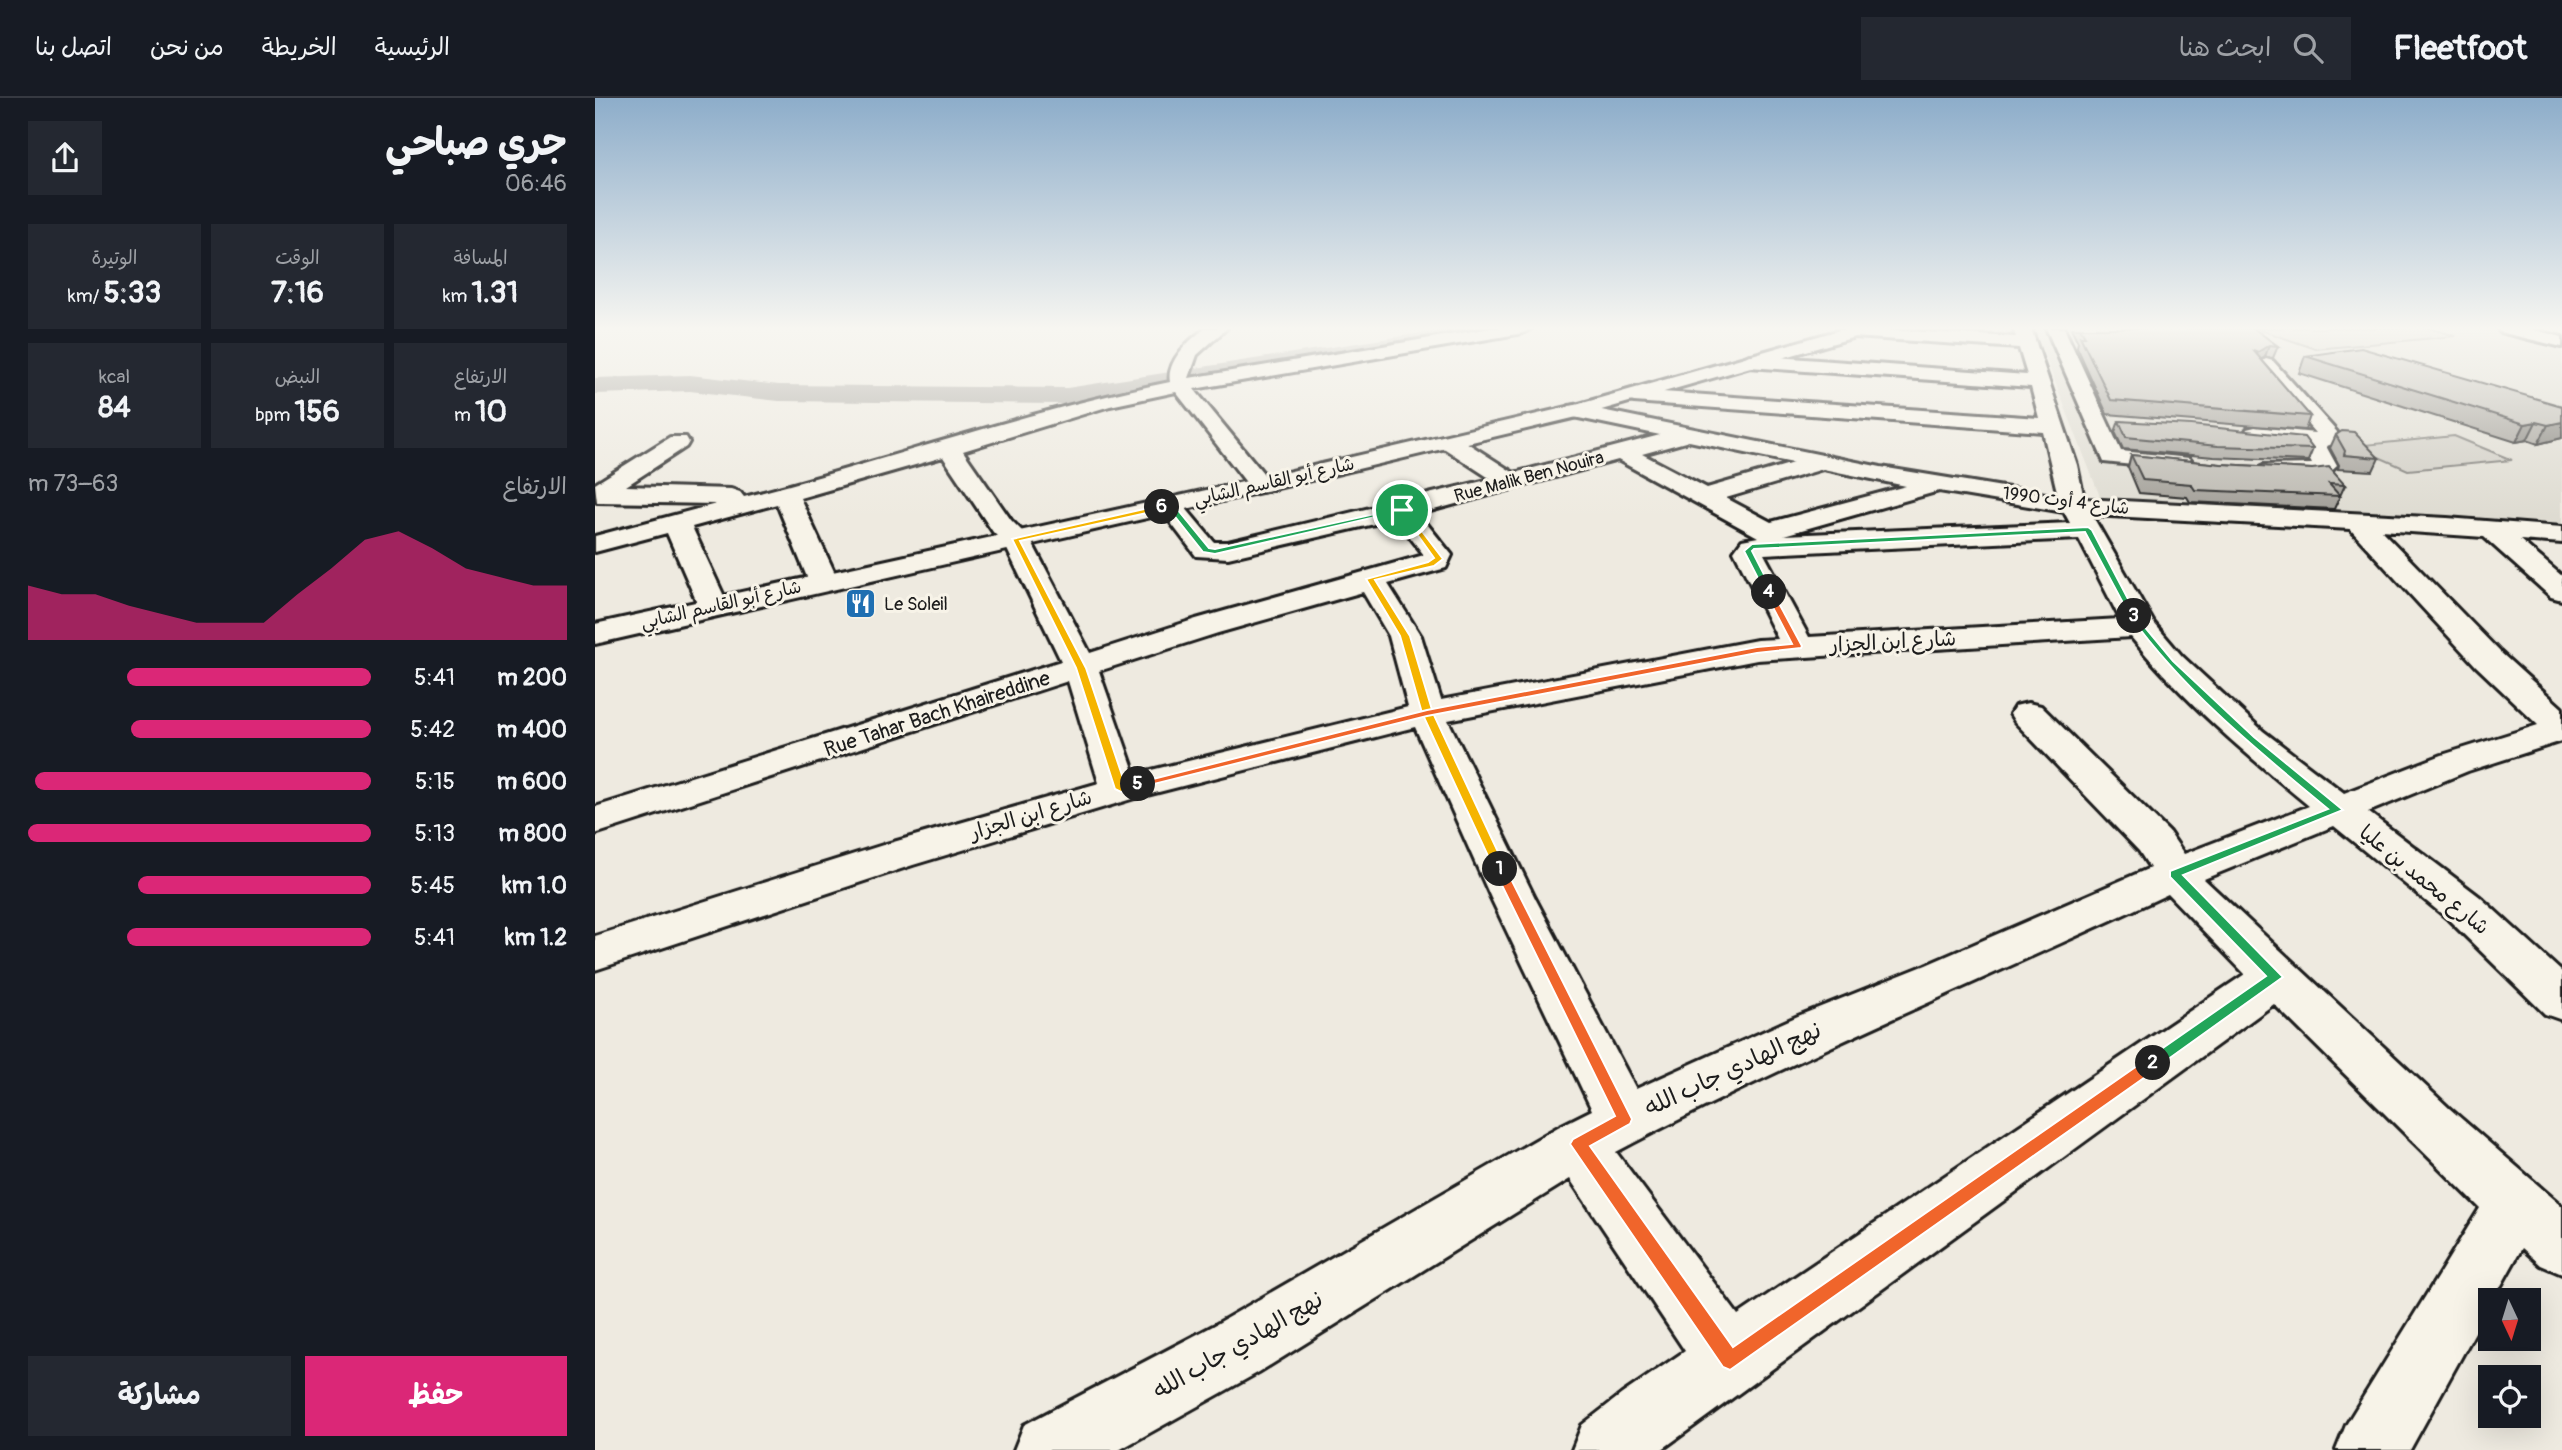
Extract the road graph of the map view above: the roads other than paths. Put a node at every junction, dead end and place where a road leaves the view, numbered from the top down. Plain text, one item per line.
1 (1138, 391) edge
2 (1188, 391) edge
3 (1650, 391) edge
4 (2041, 391) edge
5 (2084, 391) edge
6 (2289, 391) edge
7 (1634, 396) junction
8 (1577, 411) junction
9 (2098, 422) junction
10 (2122, 424) edge
11 (2053, 426) junction
12 (2229, 432) edge
13 (1688, 434) junction
14 (2173, 436) edge
15 (2306, 440) junction
16 (678, 442) dead end
17 (1450, 442) junction
18 (949, 449) junction
19 (1623, 453) junction
20 (1824, 462) junction
21 (2253, 468) edge
22 (1511, 482) junction
23 (1261, 485) junction
24 (1938, 485) junction
25 (596, 494) edge
26 (775, 496) junction
27 (1706, 496) junction
28 (1170, 505) junction
29 (1402, 510) junction
30 (2080, 518) junction
31 (2357, 521) junction
32 (676, 522) junction
33 (2491, 529) junction
34 (2562, 535) edge
35 (1773, 537) junction
36 (1016, 539) junction
37 (595, 544) edge
38 (1370, 579) junction
39 (2556, 581) edge
40 (824, 582) junction
41 (715, 607) junction
42 (2140, 627) junction
43 (595, 634) edge
44 (1798, 646) junction
45 (1081, 668) junction
46 (1427, 713) junction
47 (2028, 713) dead end
48 (2551, 732) edge
49 (2562, 760) edge
50 (1121, 789) junction
51 (2337, 810) junction
52 (595, 821) edge
53 (2175, 874) junction
54 (595, 953) edge
55 (2276, 977) junction
56 (2562, 1001) edge
57 (1601, 1132) junction
58 (2516, 1203) junction
59 (2562, 1245) edge
60 (1730, 1360) junction
61 (1049, 1450) edge
62 (1607, 1450) edge
63 (2371, 1450) edge

1 - 18 street
2 - 23 street
3 - 7 street, شارع أبو القاسم الشابي
4 - 11 street, شارع محمد بن عليا
5 - 9 street
6 - 15 street
7 - 8 street, شارع أبو القاسم الشابي
7 - 11 street
8 - 13 street, شارع 4 أوت 1990
8 - 17 street, شارع أبو القاسم الشابي
9 - 10 street
9 - 14 street
11 - 30 street, شارع محمد بن عليا
12 - 15 street
13 - 19 street, Rue Malik Ben Nouira
13 - 20 street, شارع 4 أوت 1990
15 - 21 street
16 - 25 street
17 - 22 street
17 - 23 street, شارع أبو القاسم الشابي
18 - 26 street
18 - 36 street
19 - 22 street, Rue Malik Ben Nouira
19 - 27 street
20 - 24 street, شارع 4 أوت 1990
20 - 27 street
22 - 29 street, Rue Malik Ben Nouira
23 - 28 street, شارع أبو القاسم الشابي
24 - 30 street, شارع 4 أوت 1990
24 - 35 street
25 - 26 street
26 - 32 street
26 - 40 street
27 - 35 street
28 - 29 street, Rue Malik Ben Nouira
28 - 36 street, شارع أبو القاسم الشابي
29 - 38 street, Rue Tahar Bach Khaireddine
30 - 31 street, شارع 4 أوت 1990
30 - 35 street
30 - 42 street, شارع محمد بن عليا
31 - 33 street, شارع 4 أوت 1990
31 - 48 street
32 - 37 street
32 - 41 street
33 - 34 street, شارع 4 أوت 1990
33 - 39 street
35 - 44 street
36 - 40 street, شارع أبو القاسم الشابي
36 - 45 street
38 - 45 street, Rue Tahar Bach Khaireddine
38 - 46 street
40 - 41 street, شارع أبو القاسم الشابي
41 - 43 street, شارع أبو القاسم الشابي
42 - 44 street, شارع ابن الجزار
42 - 51 street, شارع محمد بن عليا
44 - 46 street, شارع ابن الجزار
45 - 50 street
45 - 52 street, Rue Tahar Bach Khaireddine
46 - 50 street, شارع ابن الجزار
46 - 57 street
47 - 53 street
48 - 49 street
48 - 51 street, نهج الهادي جاب الله
50 - 54 street, شارع ابن الجزار
51 - 53 street, نهج الهادي جاب الله
51 - 56 street, شارع محمد بن عليا
53 - 55 street
53 - 57 street, نهج الهادي جاب الله
55 - 58 street
55 - 60 street
57 - 60 street
57 - 61 street, نهج الهادي جاب الله
58 - 59 street
58 - 63 street
60 - 62 street

